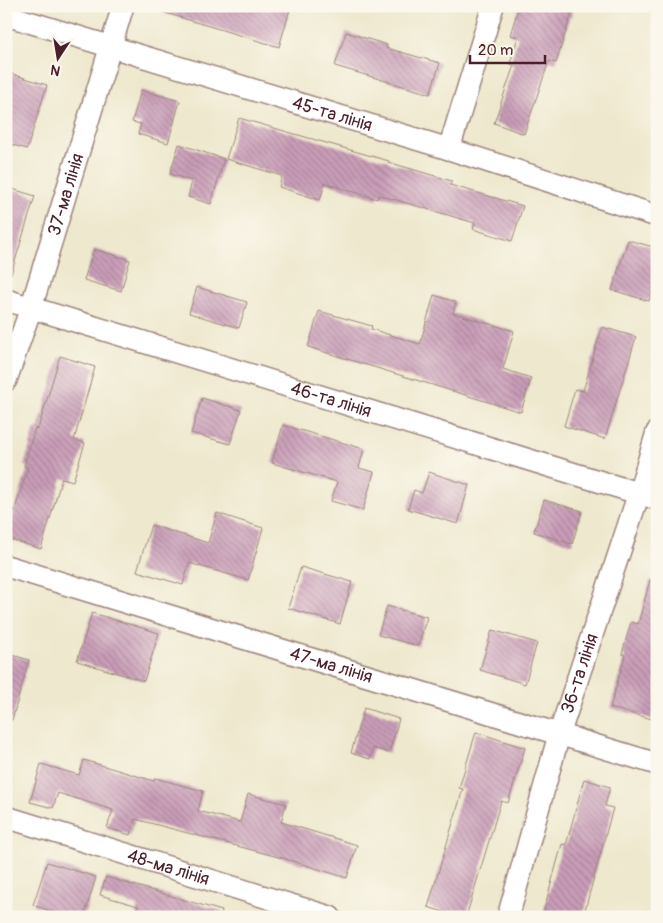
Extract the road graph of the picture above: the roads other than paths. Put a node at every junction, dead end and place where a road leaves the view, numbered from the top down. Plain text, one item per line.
1 (122, 6) edge
2 (493, 6) edge
3 (6, 15) edge
4 (110, 47) junction
5 (449, 149) junction
6 (657, 216) edge
7 (6, 300) edge
8 (31, 308) junction
9 (6, 380) edge
10 (657, 432) edge
11 (648, 496) edge
12 (6, 566) edge
13 (559, 736) junction
14 (657, 764) edge
15 (6, 817) edge
16 (330, 917) edge
17 (508, 917) edge

1 - 4 street, 37-ма лінія
2 - 5 street
3 - 4 street, 45-та лінія
4 - 5 street, 45-та лінія
4 - 8 street, 37-ма лінія
5 - 6 street, 45-та лінія
7 - 8 street, 46-та лінія
8 - 9 street, 37-ма лінія
8 - 11 street, 46-та лінія
10 - 11 street, 36-та лінія
11 - 13 street, 36-та лінія
12 - 13 street, 47-ма лінія
13 - 14 street, 47-ма лінія
13 - 17 street, 36-та лінія
15 - 16 street, 48-ма лінія

